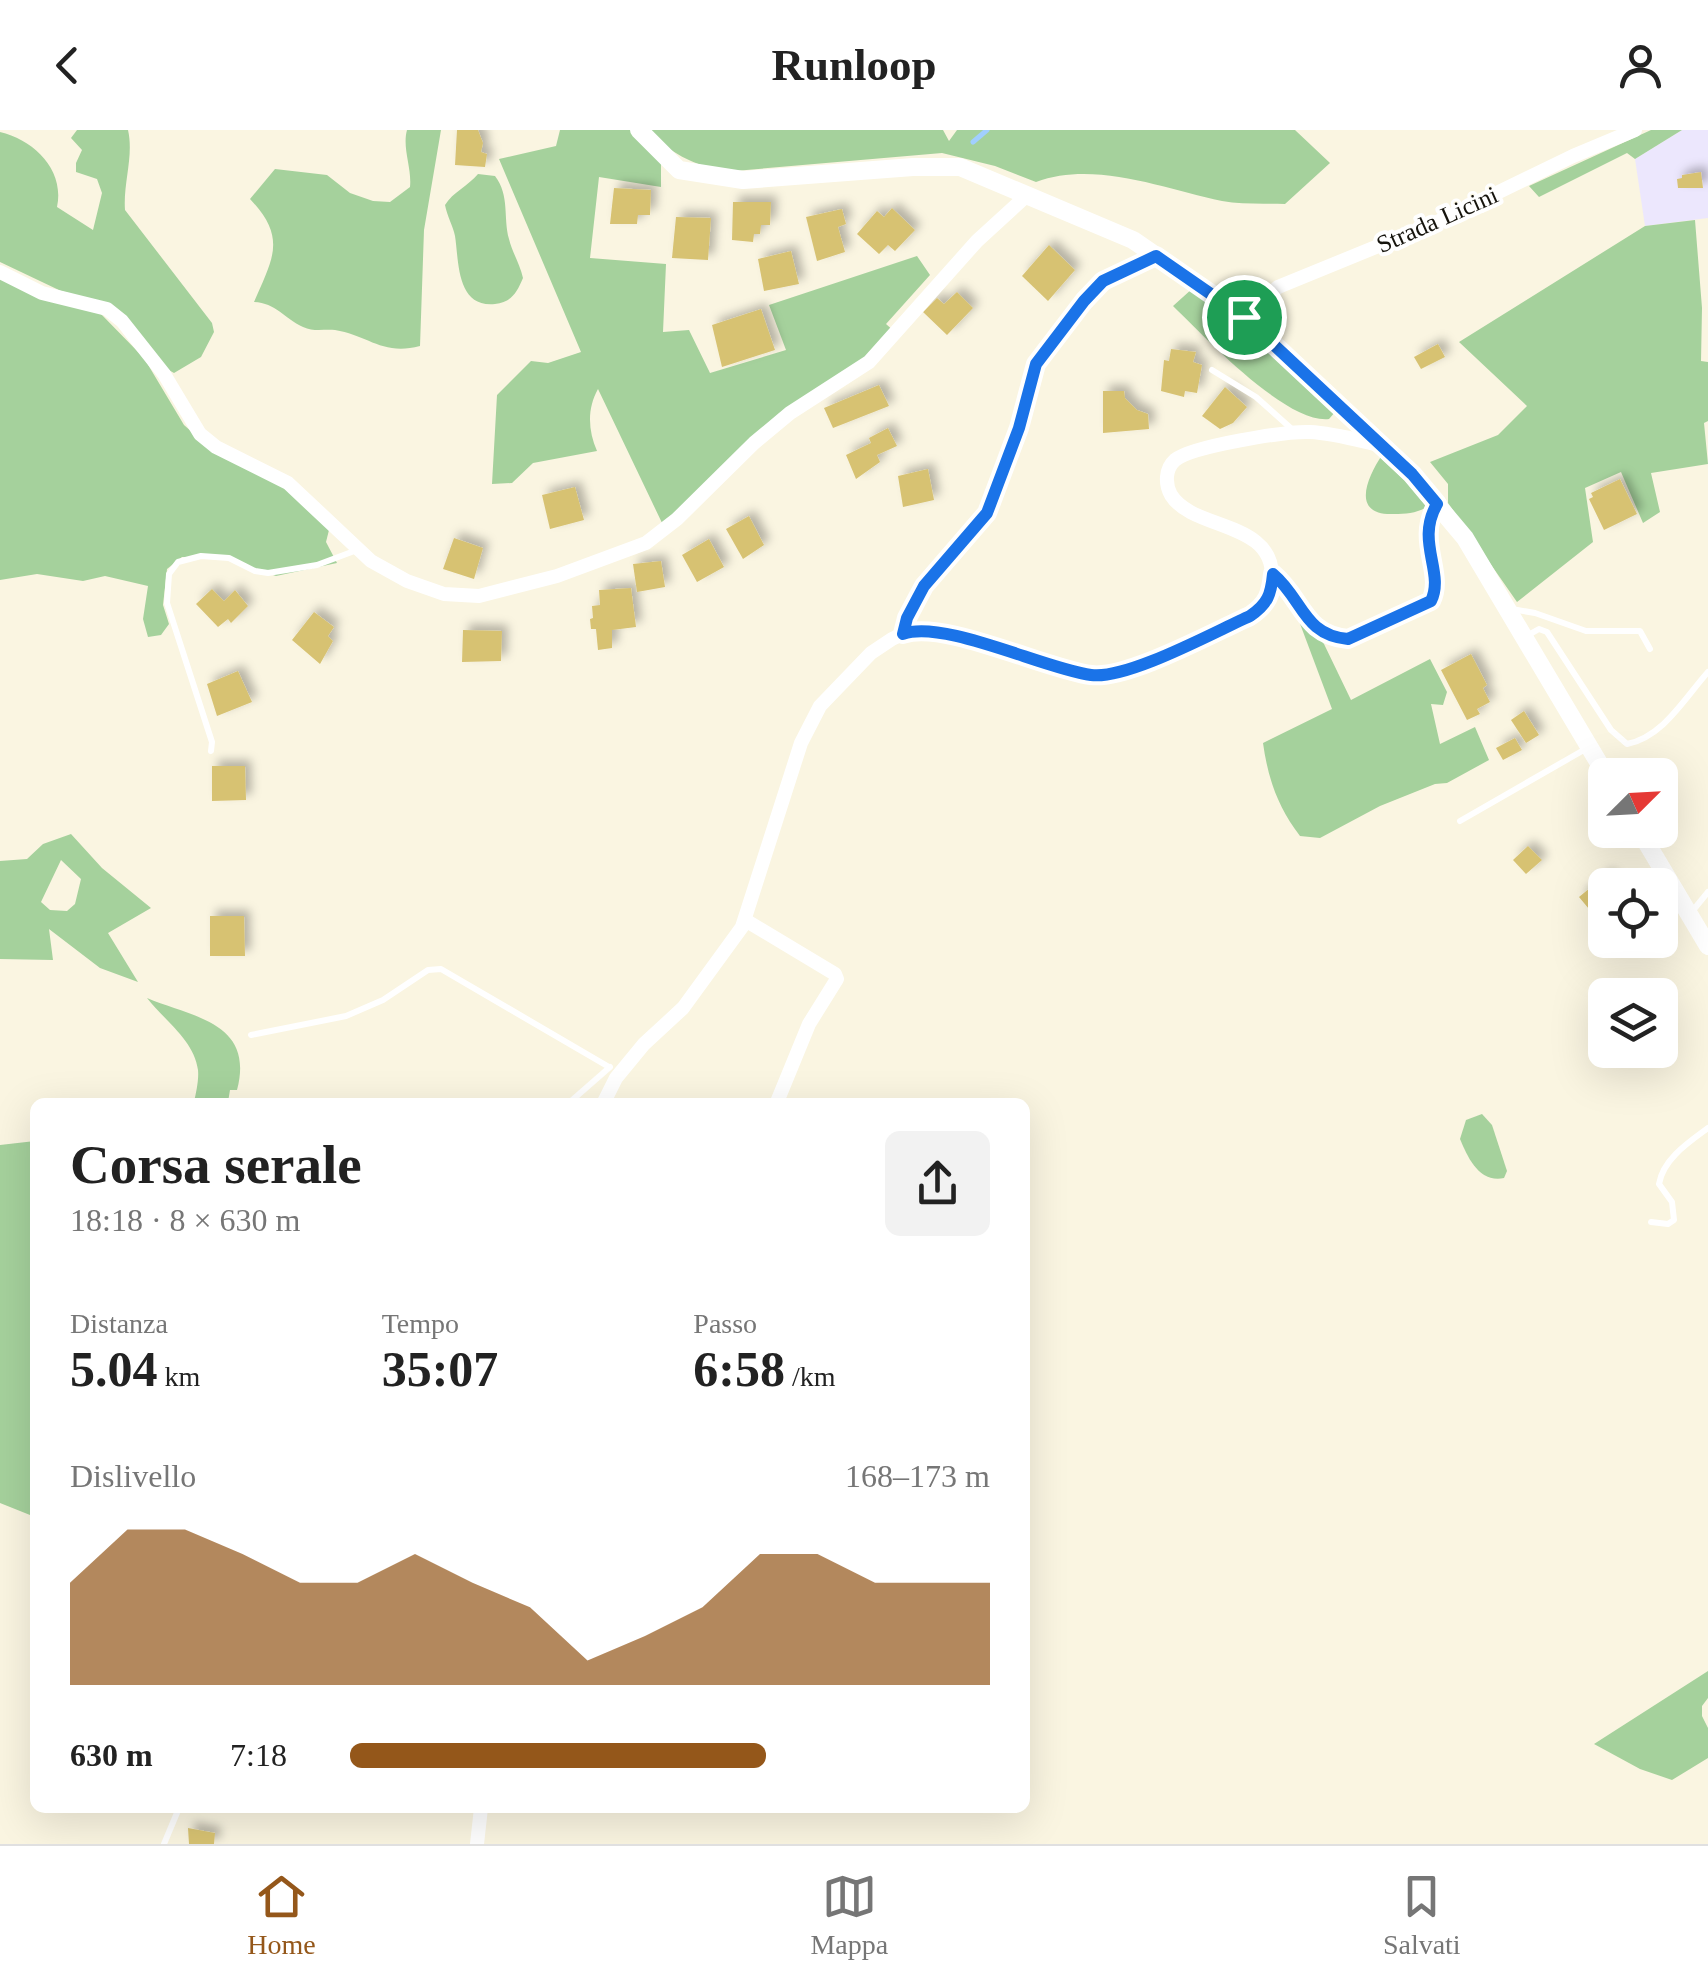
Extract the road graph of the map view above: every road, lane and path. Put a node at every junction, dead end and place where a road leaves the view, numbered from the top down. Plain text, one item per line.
1 (639, 130) edge
2 (1635, 130) edge
3 (1025, 197) junction
4 (1156, 256) junction
5 (0, 272) edge
6 (1244, 317) junction
7 (1212, 370) dead end
8 (1295, 432) junction
9 (1380, 445) junction
10 (1437, 504) junction
11 (358, 550) junction
12 (1273, 574) junction
13 (1506, 608) junction
14 (903, 634) junction
15 (1524, 638) junction
16 (1650, 649) dead end
17 (1708, 672) edge
18 (1589, 746) junction
19 (212, 751) dead end
20 (1596, 758) edge
21 (1460, 820) dead end
22 (1650, 848) edge
23 (1708, 892) edge
24 (1690, 915) junction
25 (745, 920) junction
26 (1708, 946) edge
27 (251, 1034) dead end
28 (617, 1068) junction
29 (576, 1098) edge
30 (606, 1098) edge
31 (779, 1098) edge
32 (1708, 1128) edge
33 (1651, 1222) dead end
34 (177, 1813) edge
35 (480, 1813) edge
36 (164, 1844) edge
37 (477, 1844) edge

1 - 3 street
2 - 6 street, Strada Licini
3 - 4 street
3 - 11 street
4 - 6 street
4 - 14 street
5 - 11 street
6 - 9 street
7 - 8 lane
8 - 9 street
8 - 12 street
9 - 10 street
10 - 12 lane
10 - 13 street
11 - 19 lane
12 - 14 street
13 - 15 street
13 - 16 lane
14 - 25 street
15 - 17 lane
15 - 18 street
18 - 20 street
18 - 21 lane
22 - 24 street
23 - 24 lane
24 - 26 street
25 - 28 street
25 - 31 street
27 - 28 lane
28 - 29 lane
28 - 30 street
32 - 33 lane
34 - 36 lane
35 - 37 street

